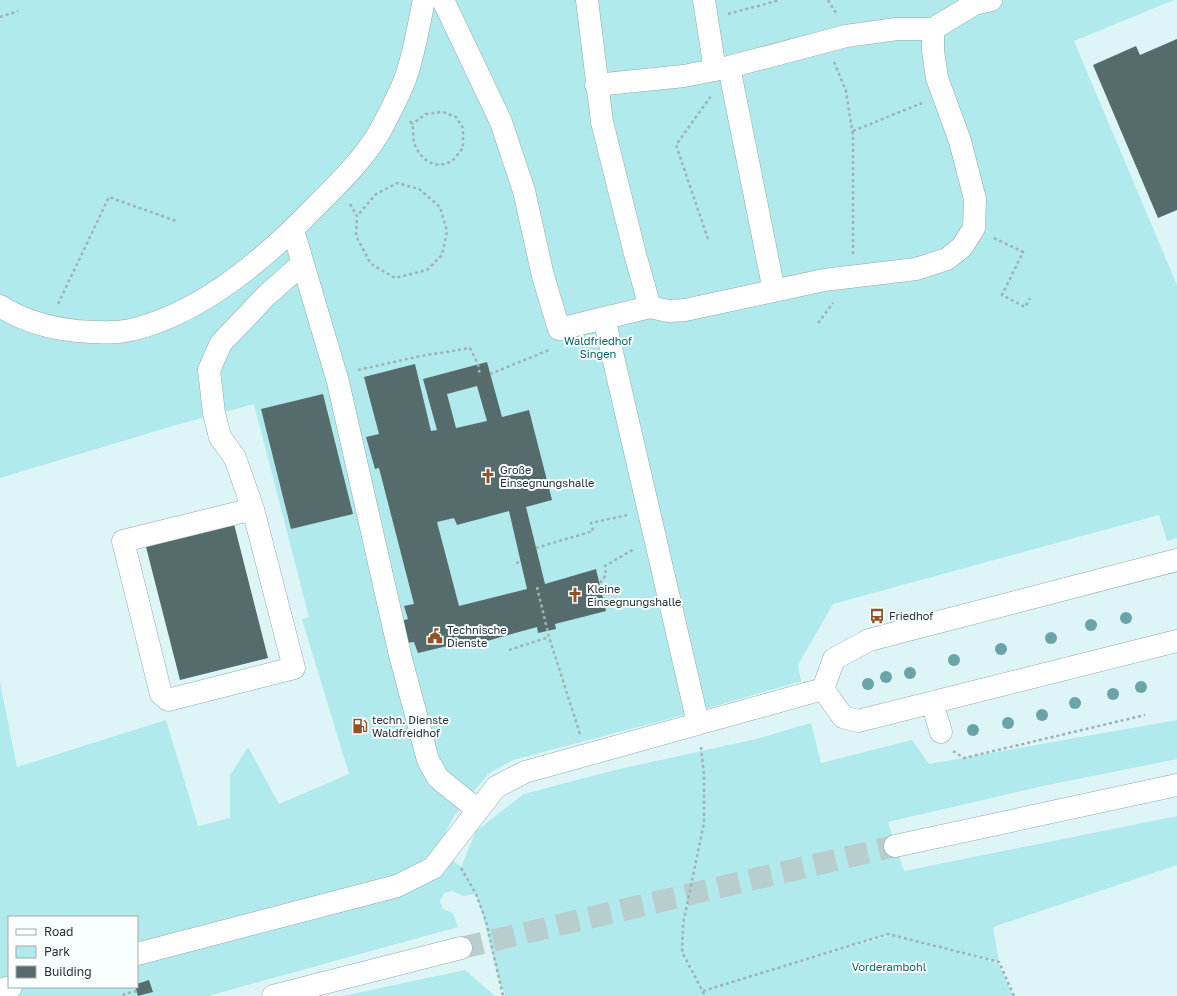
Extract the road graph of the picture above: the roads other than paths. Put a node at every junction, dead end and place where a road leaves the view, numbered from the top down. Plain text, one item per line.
1 (424, 0) edge
2 (443, 0) edge
3 (587, 0) edge
4 (991, 0) edge
5 (706, 10) edge
6 (933, 29) junction
7 (722, 69) junction
8 (596, 85) junction
9 (293, 230) junction
10 (303, 263) junction
11 (774, 291) junction
12 (0, 306) edge
13 (650, 307) junction
14 (604, 318) junction
15 (253, 509) junction
16 (1177, 560) edge
17 (1177, 641) edge
18 (823, 689) junction
19 (932, 703) junction
20 (698, 723) junction
21 (941, 732) road end
22 (1177, 785) edge
23 (478, 810) junction
24 (895, 846) tunnel mouth
25 (461, 948) tunnel mouth
26 (138, 954) edge
27 (273, 996) edge

1 - 9 main road
2 - 14 main road
3 - 8 main road
4 - 6 main road
5 - 7 main road
6 - 7 main road
6 - 11 main road
7 - 8 main road
7 - 11 main road
8 - 13 main road
9 - 10 main road
9 - 12 main road
10 - 15 main road
10 - 23 main road
11 - 13 main road
13 - 14 main road
14 - 20 main road
15 - 15 main road
16 - 18 main road
17 - 19 main road
18 - 19 main road
18 - 20 main road
19 - 21 main road
20 - 23 main road
22 - 24 main road
23 - 26 main road
25 - 27 main road

